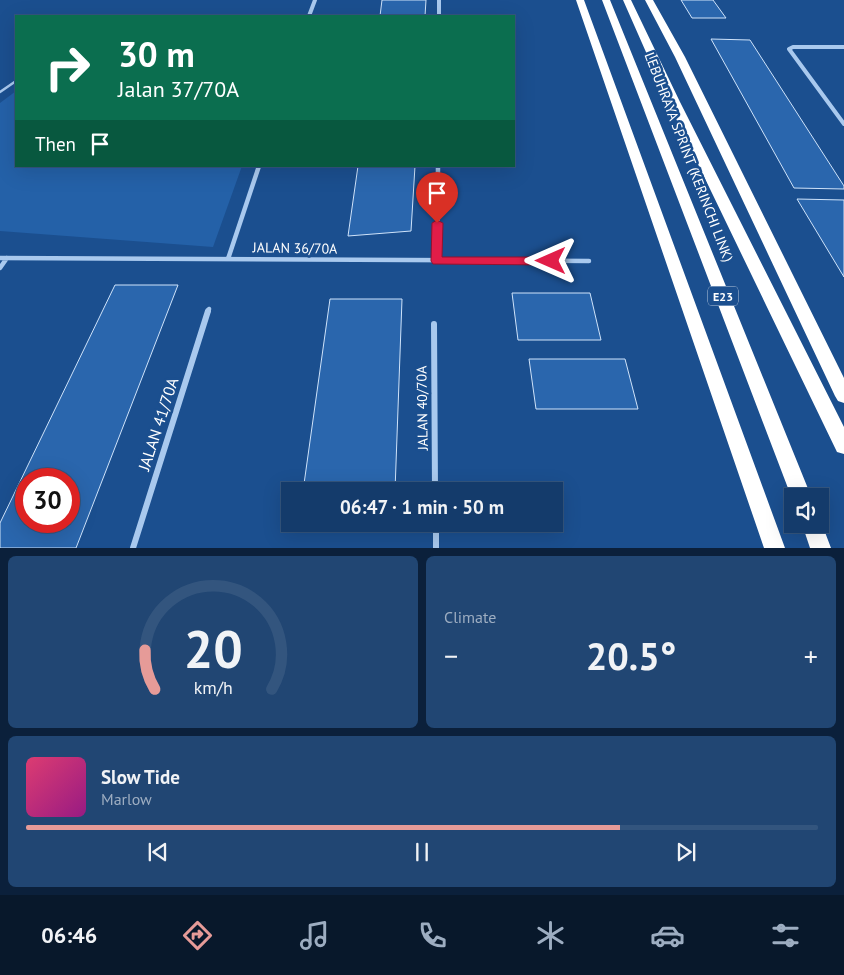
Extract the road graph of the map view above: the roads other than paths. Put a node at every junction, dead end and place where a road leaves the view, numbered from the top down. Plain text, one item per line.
1 (315, 0) edge
2 (439, 0) edge
3 (580, 0) edge
4 (606, 0) edge
5 (627, 0) edge
6 (650, 0) edge
7 (309, 15) edge
8 (439, 15) edge
9 (844, 47) edge
10 (15, 81) edge
11 (0, 92) edge
12 (844, 124) edge
13 (259, 167) edge
14 (438, 167) edge
15 (0, 258) edge
16 (7, 258) junction
17 (228, 259) junction
18 (437, 261) junction
19 (589, 261) dead end
20 (0, 268) edge
21 (209, 308) dead end
22 (434, 324) dead end
23 (844, 396) edge
24 (844, 446) edge
25 (435, 482) edge
26 (798, 488) edge
27 (436, 532) edge
28 (816, 533) edge
29 (133, 548) edge
30 (436, 548) edge
31 (775, 548) edge
32 (822, 548) edge

1 - 7 street
2 - 8 street
3 - 31 highway
4 - 26 highway, LEBUHRAYA SPRINT (KERINCHI LINK) / E23
5 - 24 highway, LEBUHRAYA SPRINT (KERINCHI LINK)
6 - 23 highway
9 - 12 street
10 - 11 lane
13 - 17 street
14 - 18 street
15 - 16 street, JALAN 36/70A
16 - 17 street, JALAN 36/70A
16 - 20 street
17 - 18 street, JALAN 36/70A
18 - 19 street, JALAN 36/70A
21 - 29 street, JALAN 41/70A
22 - 25 street, JALAN 40/70A
27 - 30 street
28 - 32 highway

